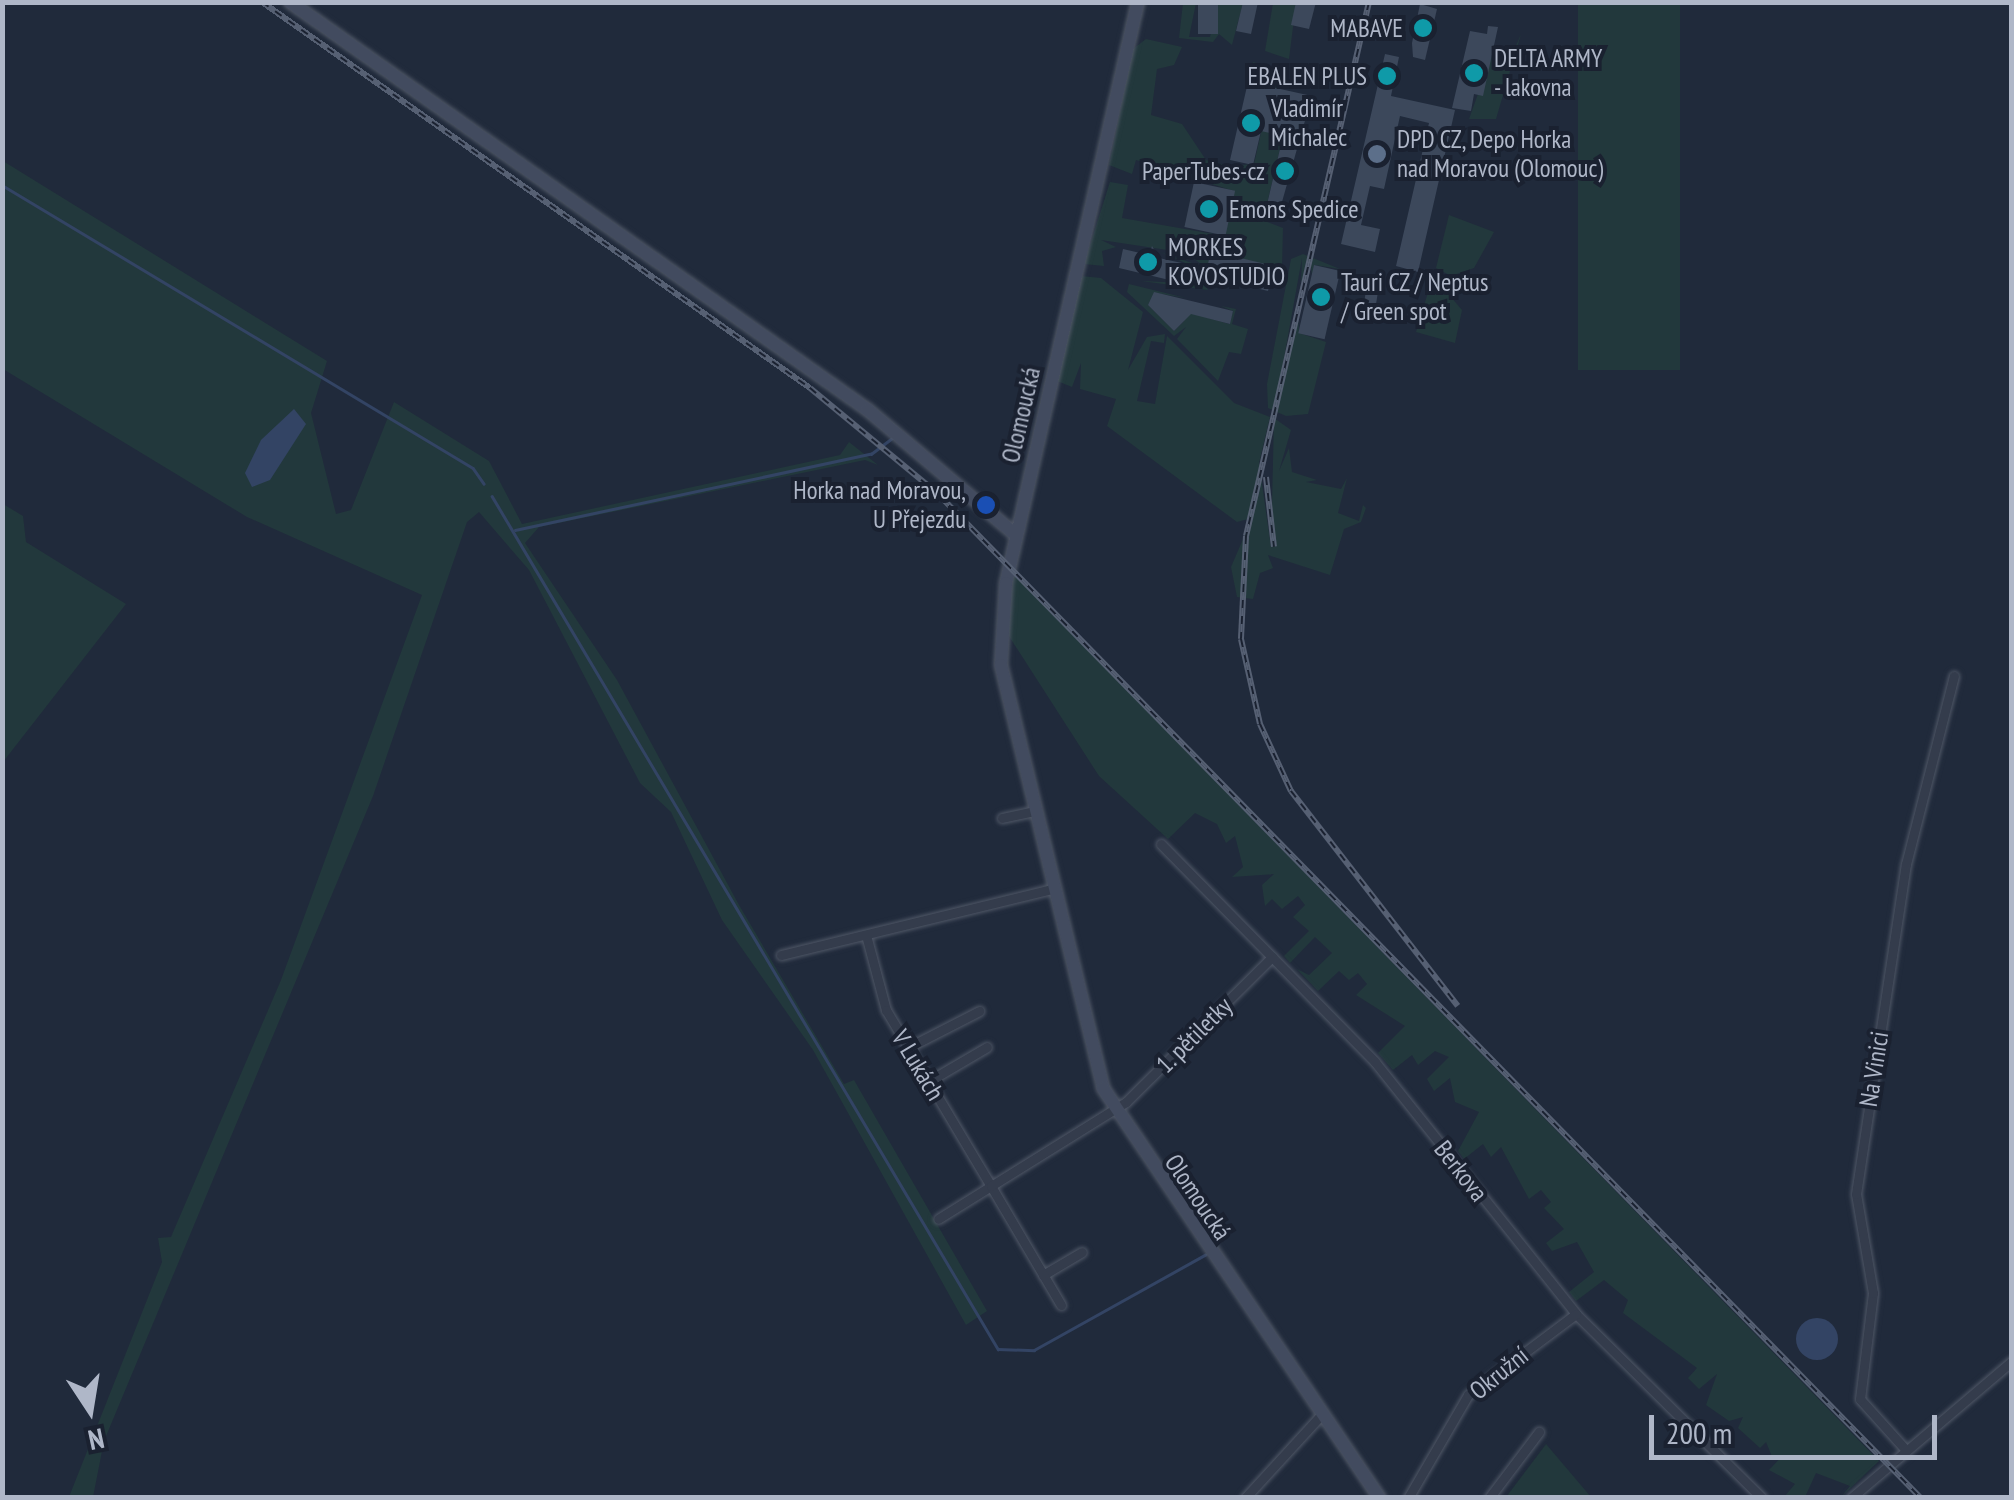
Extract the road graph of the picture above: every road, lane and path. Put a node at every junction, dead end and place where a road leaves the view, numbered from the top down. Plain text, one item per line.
1 (290, 2) edge
2 (1138, 2) edge
3 (1016, 535) junction
4 (1954, 676) dead end
5 (1034, 811) junction
6 (1002, 818) dead end
7 (1161, 844) dead end
8 (1051, 889) junction
9 (866, 935) junction
10 (781, 955) dead end
11 (1272, 956) junction
12 (979, 1012) dead end
13 (987, 1047) dead end
14 (909, 1048) junction
15 (928, 1082) junction
16 (1114, 1110) junction
17 (990, 1186) junction
18 (938, 1220) dead end
19 (1082, 1252) dead end
20 (1044, 1275) junction
21 (1061, 1305) dead end
22 (1576, 1314) junction
23 (2012, 1360) edge
24 (1321, 1415) junction
25 (1540, 1432) dead end
26 (1905, 1448) junction
27 (1860, 1490) junction
28 (1246, 1498) edge
29 (1380, 1498) edge
30 (1408, 1498) edge
31 (1489, 1498) edge
32 (1762, 1498) edge
33 (1851, 1498) edge
34 (1873, 1498) edge

1 - 3 street
2 - 3 street, Olomoucká
3 - 5 street, Olomoucká
4 - 26 street, Na Vinici
5 - 6 street
5 - 8 street, Olomoucká
7 - 11 street, Berkova
8 - 9 street
8 - 16 street, Olomoucká
9 - 10 street
9 - 14 street, V Lukách
11 - 16 street, 1. pětiletky
11 - 22 street, Berkova
12 - 14 street
13 - 15 street
14 - 15 street, V Lukách
15 - 17 street, V Lukách
16 - 17 street
16 - 24 street, Olomoucká
17 - 18 street
17 - 20 street, V Lukách
19 - 20 street
20 - 21 street, V Lukách
22 - 30 street, Okružní
22 - 32 street, Berkova
23 - 26 street
24 - 28 street
24 - 29 street, Olomoucká
25 - 31 street
26 - 27 street
27 - 33 street
27 - 34 street

